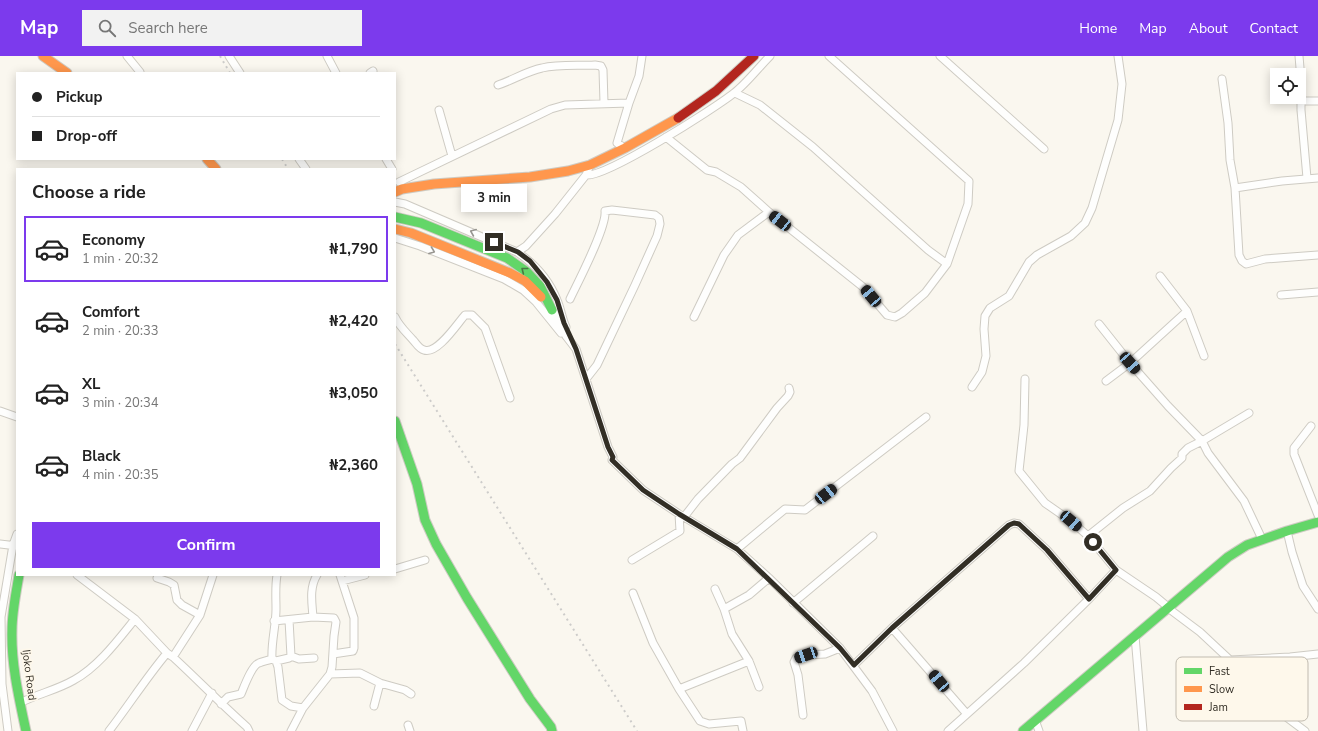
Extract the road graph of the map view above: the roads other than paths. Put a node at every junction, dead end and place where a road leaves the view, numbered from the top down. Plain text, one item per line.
1 (128, 56) edge
2 (230, 56) edge
3 (327, 56) edge
4 (642, 56) edge
5 (754, 56) edge
6 (770, 56) edge
7 (829, 56) edge
8 (940, 56) edge
9 (1118, 56) edge
10 (1299, 56) edge
11 (47, 57) edge
12 (1300, 68) edge
13 (66, 72) edge
14 (140, 72) edge
15 (239, 72) edge
16 (335, 72) edge
17 (1222, 79) dead end
18 (498, 85) dead end
19 (735, 93) junction
20 (1306, 101) edge
21 (1318, 101) edge
22 (604, 103) junction
23 (629, 103) junction
24 (1302, 104) edge
25 (439, 110) dead end
26 (666, 138) junction
27 (625, 148) junction
28 (1044, 149) dead end
29 (452, 156) junction
30 (208, 160) edge
31 (590, 165) junction
32 (215, 168) edge
33 (586, 175) junction
34 (396, 178) edge
35 (1307, 178) junction
36 (1318, 178) edge
37 (399, 188) edge
38 (1235, 188) junction
39 (396, 202) edge
40 (769, 212) junction
41 (396, 217) edge
42 (396, 229) edge
43 (396, 238) edge
44 (518, 252) junction
45 (1318, 255) edge
46 (947, 264) junction
47 (1160, 276) dead end
48 (1318, 292) edge
49 (1281, 295) dead end
50 (570, 299) dead end
51 (552, 310) junction
52 (1187, 311) junction
53 (694, 317) dead end
54 (396, 319) edge
55 (1099, 324) dead end
56 (576, 349) junction
57 (1204, 356) dead end
58 (1130, 363) junction
59 (586, 379) junction
60 (1025, 379) dead end
61 (1106, 381) dead end
62 (972, 387) dead end
63 (789, 388) dead end
64 (510, 398) dead end
65 (0, 411) edge
66 (1248, 413) dead end
67 (16, 417) edge
68 (926, 417) dead end
69 (1311, 426) dead end
70 (396, 427) edge
71 (1202, 441) junction
72 (1318, 515) edge
73 (681, 516) junction
74 (1318, 522) edge
75 (1287, 531) junction
76 (873, 536) dead end
77 (1088, 536) junction
78 (1262, 539) junction
79 (0, 544) edge
80 (15, 546) edge
81 (737, 549) junction
82 (425, 560) dead end
83 (632, 560) dead end
84 (396, 569) edge
85 (1116, 570) junction
86 (19, 576) edge
87 (78, 576) edge
88 (213, 576) edge
89 (277, 576) edge
90 (317, 576) edge
91 (357, 576) edge
92 (157, 578) dead end
93 (341, 578) edge
94 (769, 578) junction
95 (715, 589) dead end
96 (633, 593) dead end
97 (1089, 599) junction
98 (794, 603) junction
99 (1168, 607) junction
100 (1318, 609) edge
101 (724, 610) junction
102 (200, 615) junction
103 (313, 617) junction
104 (135, 619) junction
105 (289, 620) junction
106 (274, 621) junction
107 (892, 628) junction
108 (1135, 636) junction
109 (1, 638) junction
110 (12, 639) junction
111 (840, 648) junction
112 (333, 654) junction
113 (1318, 654) edge
114 (170, 655) junction
115 (291, 656) junction
116 (1227, 657) edge
117 (1286, 657) edge
118 (314, 658) dead end
119 (274, 660) junction
120 (749, 661) junction
121 (854, 665) junction
122 (330, 674) junction
123 (380, 683) junction
124 (759, 687) dead end
125 (679, 689) junction
126 (212, 693) junction
127 (411, 694) dead end
128 (20, 704) junction
129 (222, 704) junction
130 (374, 706) dead end
131 (303, 708) junction
132 (966, 713) junction
133 (803, 715) dead end
134 (1035, 720) junction
135 (1292, 721) edge
136 (8, 731) edge
137 (26, 731) edge
138 (109, 731) edge
139 (192, 731) edge
140 (249, 731) edge
141 (291, 731) edge
142 (552, 731) edge
143 (743, 731) edge
144 (893, 731) edge
145 (948, 731) edge
146 (1023, 731) edge
147 (1039, 731) edge
148 (1143, 731) edge
149 (1305, 731) edge

1 - 14 street
2 - 15 street
3 - 16 street
4 - 23 street
5 - 27 main road
6 - 19 street
7 - 46 street
8 - 28 street
9 - 62 street
10 - 12 street
11 - 13 main road
17 - 38 street
18 - 22 street
19 - 26 street
19 - 46 street
20 - 21 street
22 - 23 street
22 - 29 street
23 - 27 street
24 - 35 street
25 - 29 street
26 - 33 street
26 - 40 street
27 - 31 main road
29 - 37 street
30 - 32 main road
31 - 33 street
31 - 37 main road
33 - 44 street
34 - 37 street
35 - 36 street
35 - 38 street
38 - 45 street
44 -> 39 street
40 - 46 street
40 - 53 street
51 -> 41 main road
42 - 51 main road
43 -> 56 street
44 - 56 street
47 - 52 street
48 - 49 street
50 - 59 street
51 - 56 street
52 - 57 street
52 - 58 street
54 - 64 street
55 - 58 street
56 - 59 street
58 - 61 street
58 - 71 street
59 - 73 street
60 - 77 street
63 - 73 street
65 - 67 street
66 - 71 street
68 - 81 street
69 - 72 street
70 - 142 main road
71 - 77 street
71 - 78 street
73 - 81 street
73 - 83 street
74 - 75 main road
75 - 78 main road
75 - 100 street
76 - 98 street
77 - 85 street
78 - 99 main road
79 - 80 street
80 - 109 street
81 - 94 street
82 - 84 street
85 - 97 street
85 - 99 street
86 - 110 main road, Ijoko Road
87 - 104 street
88 - 102 street
89 - 106 street
90 - 103 street
91 - 93 street
92 - 102 street
93 - 112 street
94 - 98 street
94 - 101 street
95 - 101 street
96 - 125 street
97 - 107 street
97 - 132 street
98 - 111 street
99 - 108 main road
99 - 116 street
101 - 120 street
102 - 114 street
103 - 105 street
103 - 112 street
104 - 114 street
104 - 128 street
105 - 106 street
105 - 115 street
106 - 119 street
107 - 121 street
107 - 132 street
108 - 134 main road
108 - 148 street
109 - 110 street
109 - 136 street
110 - 128 main road, Ijoko Road
111 - 121 street
111 - 133 street
112 - 122 street
113 - 117 street
114 - 126 street
114 - 138 street
115 - 118 street
115 - 119 street
119 - 129 street
119 - 131 street
120 - 124 street
120 - 125 street
121 - 144 street
122 - 123 street
122 - 131 street
123 - 127 street
123 - 130 street
125 - 143 street
126 - 129 street
126 - 139 street
128 - 137 main road, Ijoko Road
129 - 140 street
131 - 141 street
132 - 145 street
134 - 146 main road
134 - 147 street
135 - 149 street

